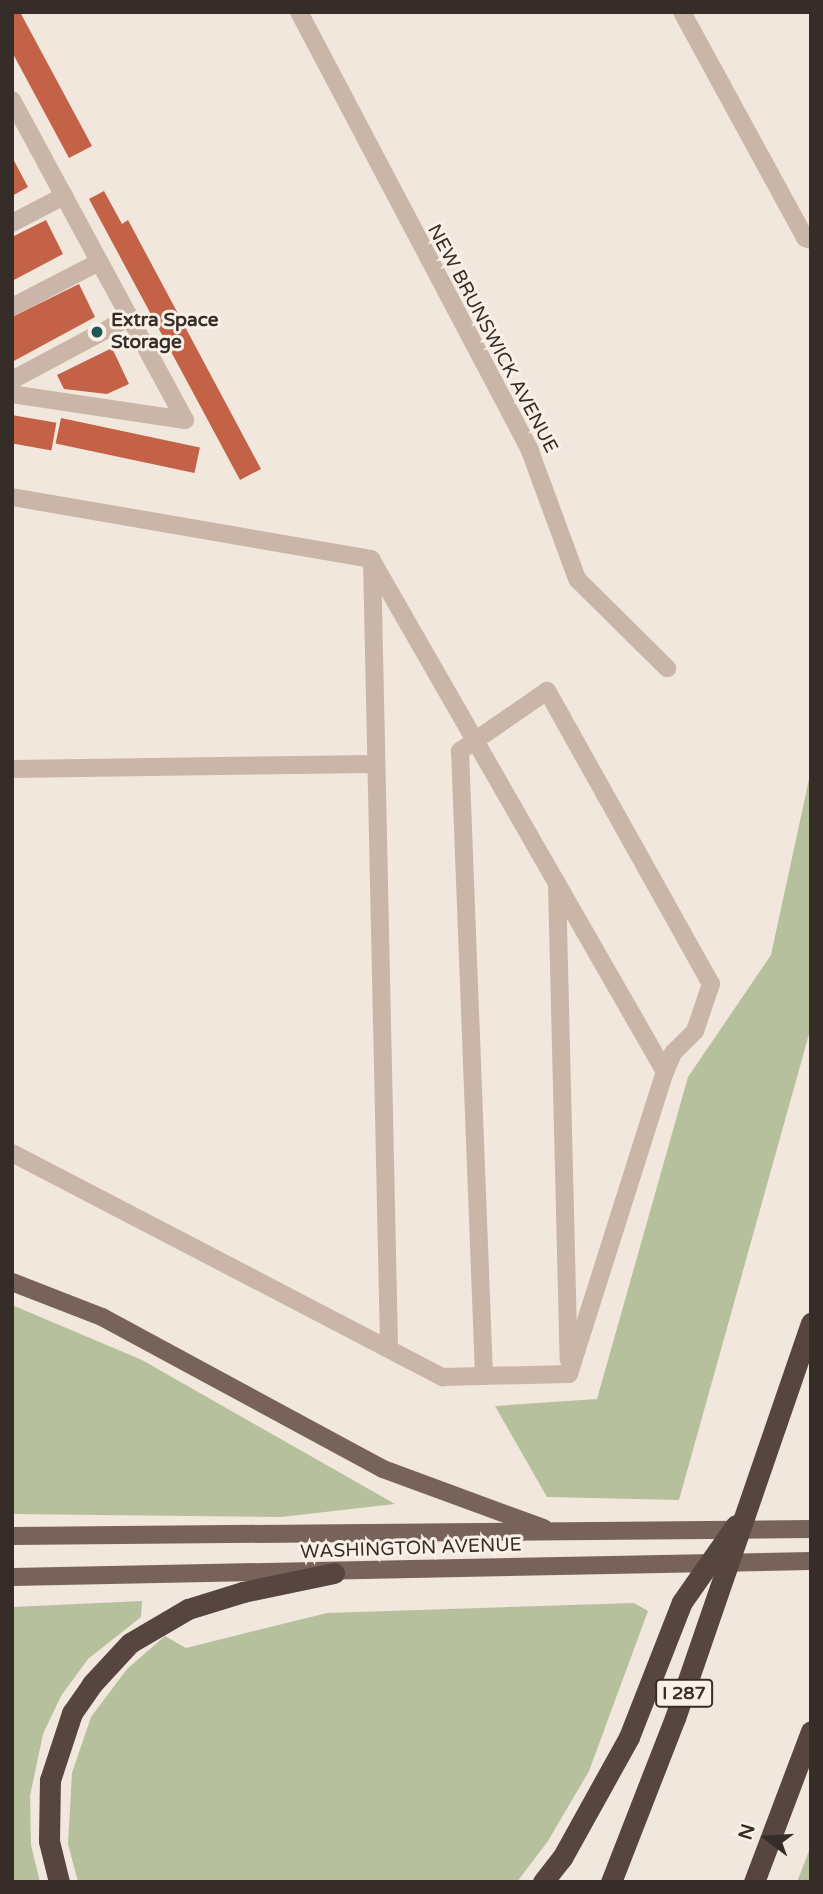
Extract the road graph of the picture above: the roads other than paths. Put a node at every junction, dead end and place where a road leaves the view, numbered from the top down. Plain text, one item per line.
1 (299, 12) edge
2 (682, 12) edge
3 (15, 110) edge
4 (64, 196) junction
5 (12, 223) edge
6 (811, 240) edge
7 (99, 262) junction
8 (12, 307) edge
9 (130, 317) junction
10 (12, 380) edge
11 (12, 394) edge
12 (12, 498) edge
13 (372, 559) junction
14 (667, 668) dead end
15 (475, 741) junction
16 (376, 764) junction
17 (12, 769) edge
18 (557, 883) junction
19 (665, 1072) junction
20 (12, 1153) edge
21 (12, 1282) edge
22 (811, 1323) edge
23 (389, 1348) junction
24 (569, 1374) junction
25 (484, 1376) junction
26 (752, 1503) junction
27 (811, 1529) edge
28 (556, 1533) junction
29 (12, 1536) edge
30 (811, 1561) edge
31 (334, 1573) junction
32 (12, 1577) edge
33 (811, 1731) edge
34 (59, 1882) edge
35 (543, 1882) edge
36 (611, 1882) edge
37 (754, 1882) edge

1 - 14 street, NEW BRUNSWICK AVENUE
2 - 6 street
3 - 4 street
4 - 5 street
4 - 7 street
7 - 8 street
7 - 9 street
9 - 10 street
9 - 11 street
12 - 13 street
13 - 15 street
13 - 16 street
15 - 18 street
15 - 19 street
15 - 25 street
16 - 17 street
16 - 23 street
18 - 19 street
18 - 24 street
19 - 24 street
20 - 23 street
21 - 28 main road
22 - 26 highway, I 287
23 - 25 street
24 - 25 street
26 - 35 highway
26 - 36 highway, I 287
27 - 28 main road, WASHINGTON AVENUE
28 - 29 main road, WASHINGTON AVENUE
30 - 31 main road, WASHINGTON AVENUE
31 - 32 main road, WASHINGTON AVENUE
31 - 34 highway
33 - 37 highway

